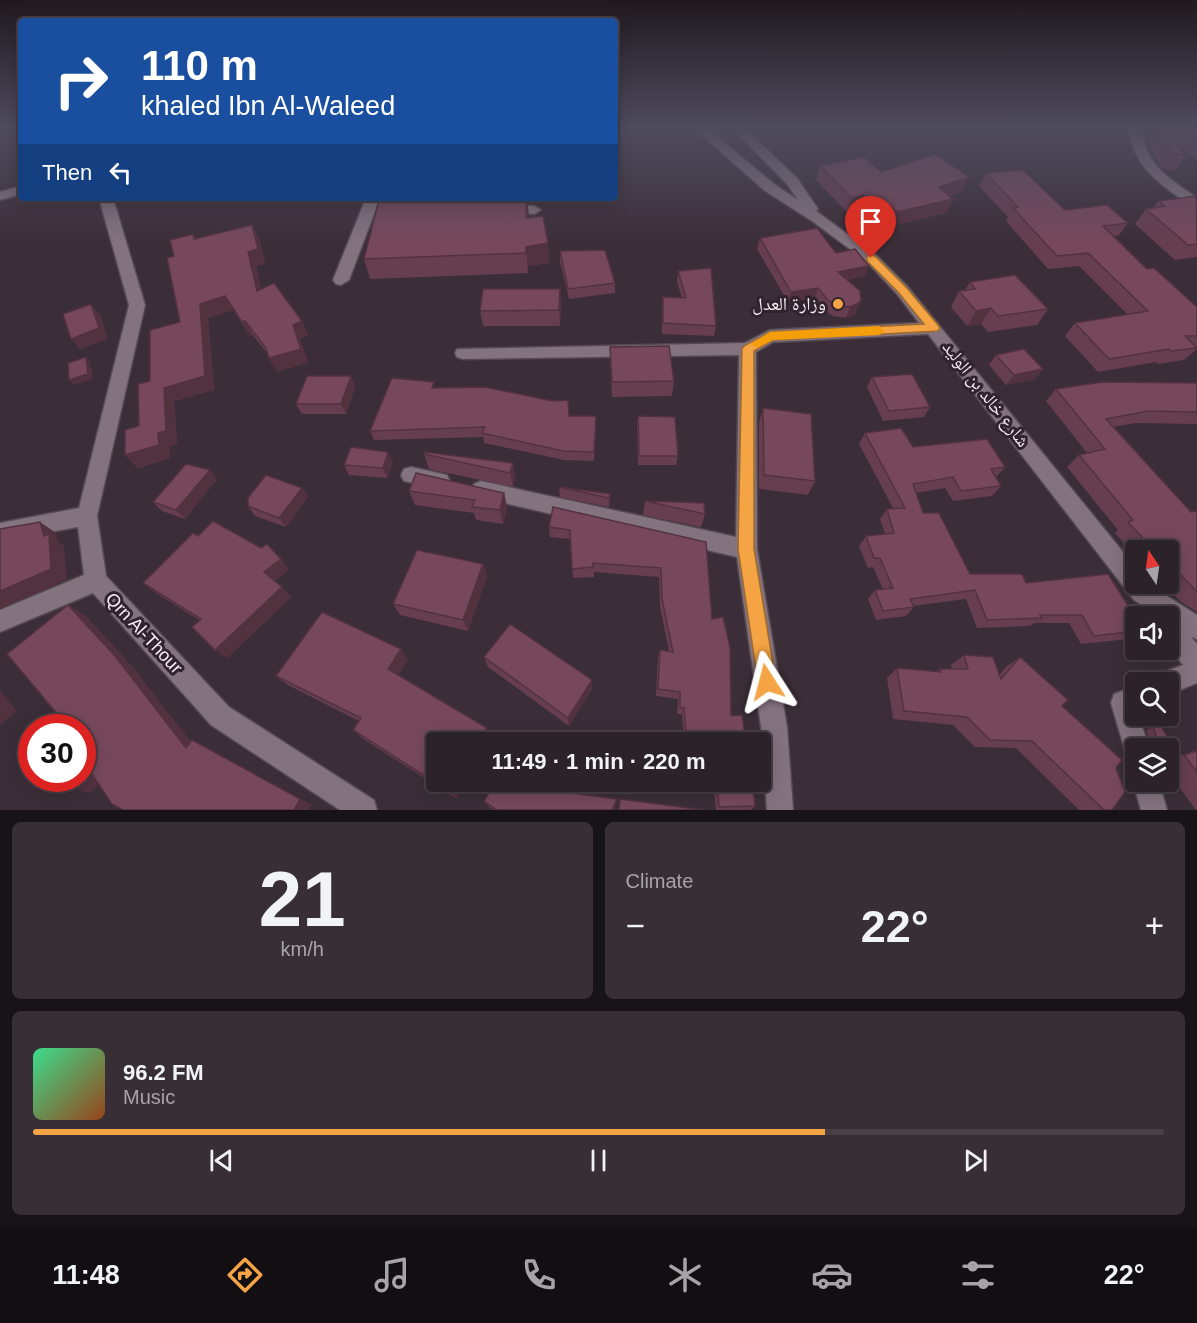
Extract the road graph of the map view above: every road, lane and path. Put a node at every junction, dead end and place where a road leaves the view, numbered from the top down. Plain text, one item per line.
1 (746, 168) edge
2 (779, 168) edge
3 (1153, 168) edge
4 (18, 191) edge
5 (0, 196) edge
6 (107, 201) edge
7 (372, 201) edge
8 (1197, 204) edge
9 (490, 209) edge
10 (534, 210) dead end
11 (817, 218) junction
12 (341, 280) dead end
13 (934, 328) junction
14 (748, 349) junction
15 (463, 353) dead end
16 (411, 475) dead end
17 (87, 516) junction
18 (0, 532) edge
19 (746, 549) junction
20 (1125, 571) edge
21 (96, 581) junction
22 (1143, 594) edge
23 (1144, 594) edge
24 (1153, 606) edge
25 (0, 621) edge
26 (1197, 628) edge
27 (1179, 640) edge
28 (1197, 663) edge
29 (1197, 671) edge
30 (1179, 678) edge
31 (1149, 792) edge
32 (364, 810) edge
33 (780, 810) edge
34 (1154, 810) edge

1 - 11 street, شارع خالد بن الوليد
2 - 11 street
3 - 8 street
4 - 5 street
6 - 17 street, Qrn Al-Thour
7 - 12 street
9 - 10 street
11 - 13 street, شارع خالد بن الوليد
13 - 14 street
13 - 20 street, شارع خالد بن الوليد
14 - 15 street
14 - 19 street
16 - 19 street
17 - 18 street
17 - 21 street, Qrn Al-Thour
19 - 33 street
21 - 25 street
21 - 32 street, Qrn Al-Thour
22 - 24 street
23 - 26 street, شارع خالد بن الوليد
27 - 28 street
29 - 30 street
31 - 34 street

